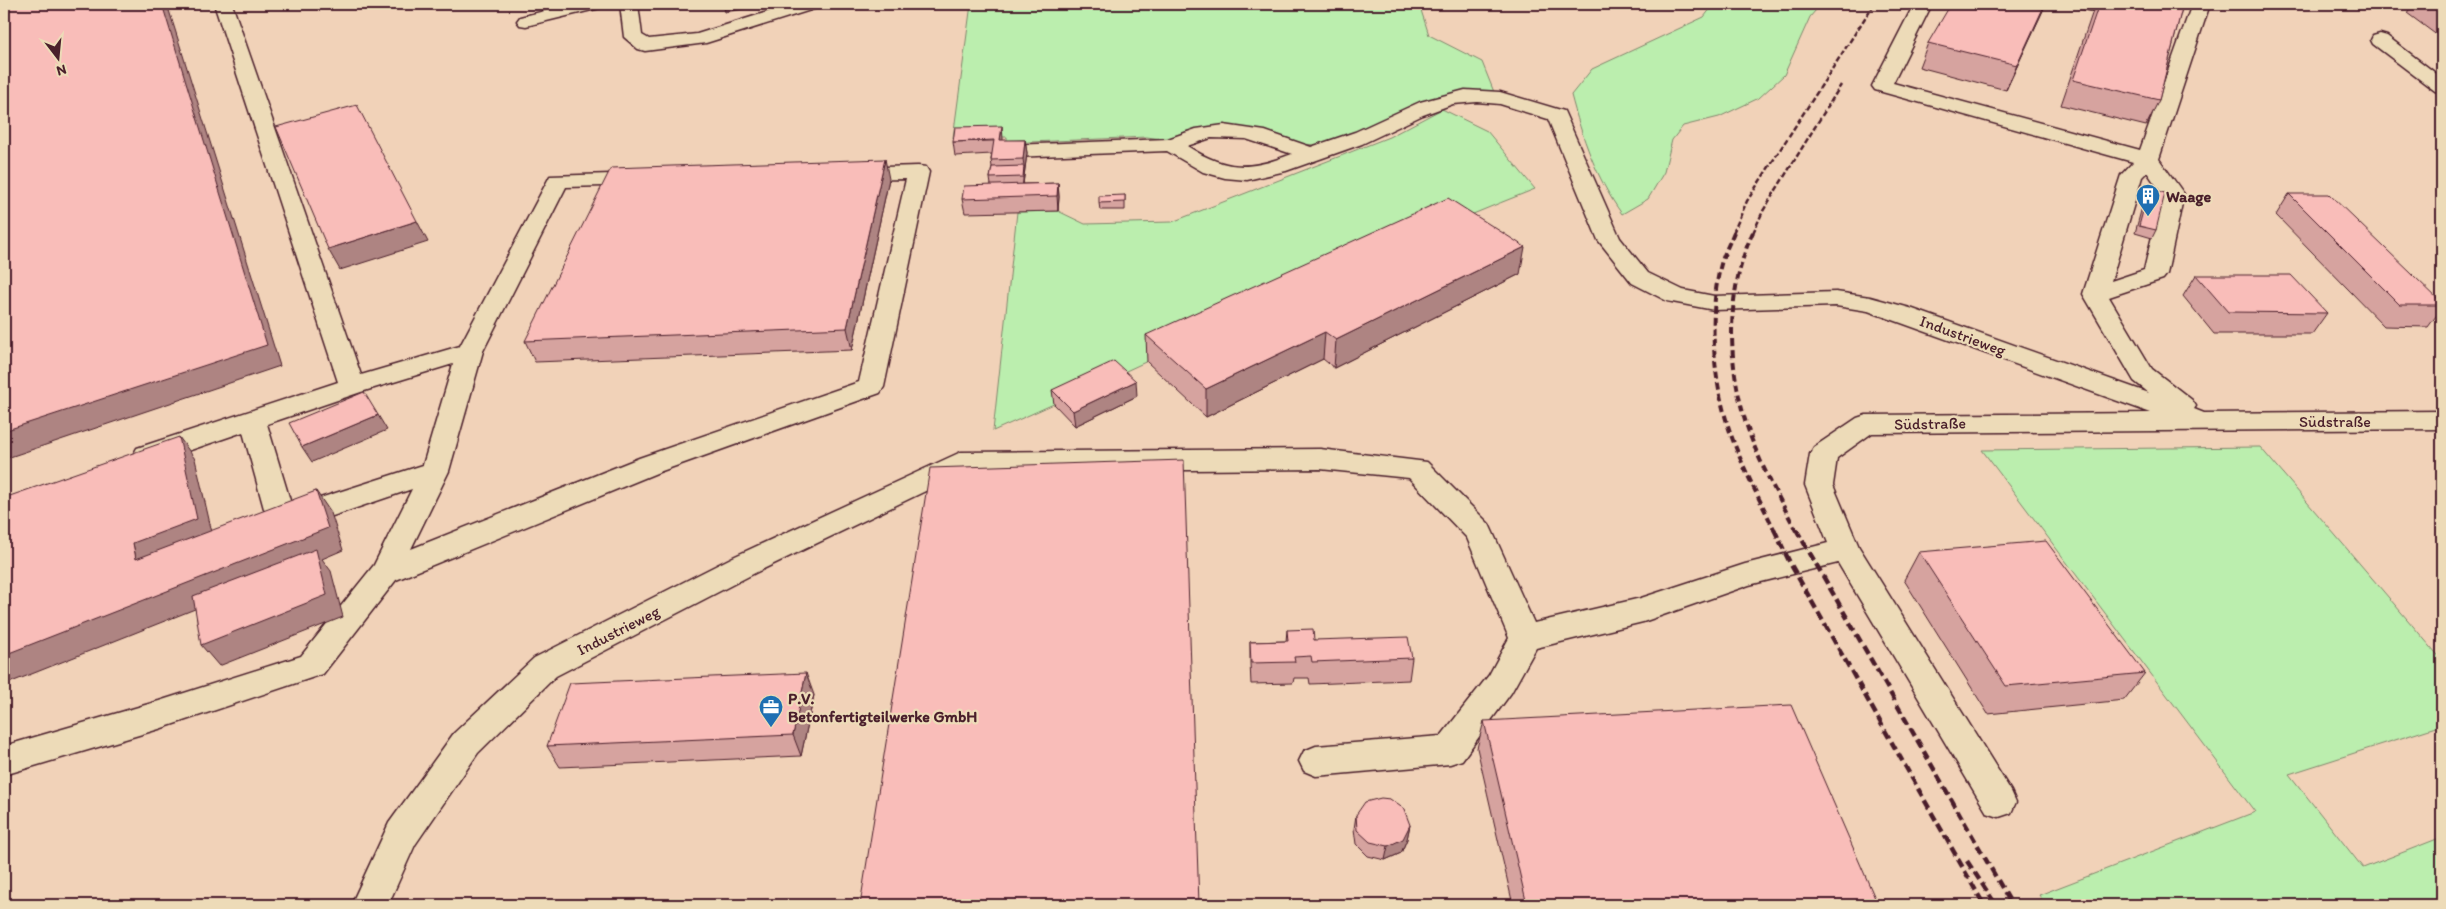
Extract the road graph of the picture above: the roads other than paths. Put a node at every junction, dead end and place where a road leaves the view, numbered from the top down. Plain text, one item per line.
1 (223, 4) edge
2 (594, 4) edge
3 (629, 4) edge
4 (811, 4) edge
5 (1923, 4) edge
6 (2086, 4) edge
7 (2202, 4) edge
8 (2144, 17) edge
9 (526, 20) dead end
10 (2380, 40) dead end
11 (2442, 87) edge
12 (1171, 145) junction
13 (1012, 150) edge
14 (1312, 154) junction
15 (2148, 159) junction
16 (830, 174) edge
17 (665, 178) edge
18 (2095, 294) junction
19 (470, 351) junction
20 (352, 386) junction
21 (252, 418) junction
22 (2442, 420) edge
23 (2202, 422) junction
24 (123, 463) edge
25 (435, 471) junction
26 (282, 521) junction
27 (240, 537) edge
28 (1845, 550) junction
29 (385, 572) junction
30 (1525, 638) junction
31 (4, 760) edge
32 (1316, 761) dead end
33 (1999, 802) dead end
34 (369, 905) edge

1 - 20 street
2 - 9 street
3 - 4 street
5 - 15 street
6 - 8 street
7 - 15 street
10 - 11 street
12 - 13 street
12 - 14 street
12 - 14 street, Industrieweg
14 - 23 street, Industrieweg
15 - 18 street
15 - 18 street
16 - 29 street
17 - 19 street
18 - 23 street
19 - 20 street
19 - 25 street
20 - 21 street
21 - 24 street
21 - 26 street
22 - 23 street, Südstraße
23 - 28 street, Südstraße
25 - 26 street
25 - 29 street
26 - 27 street
28 - 30 street
28 - 33 street, Südstraße
29 - 31 street
30 - 32 street
30 - 34 street, Industrieweg

